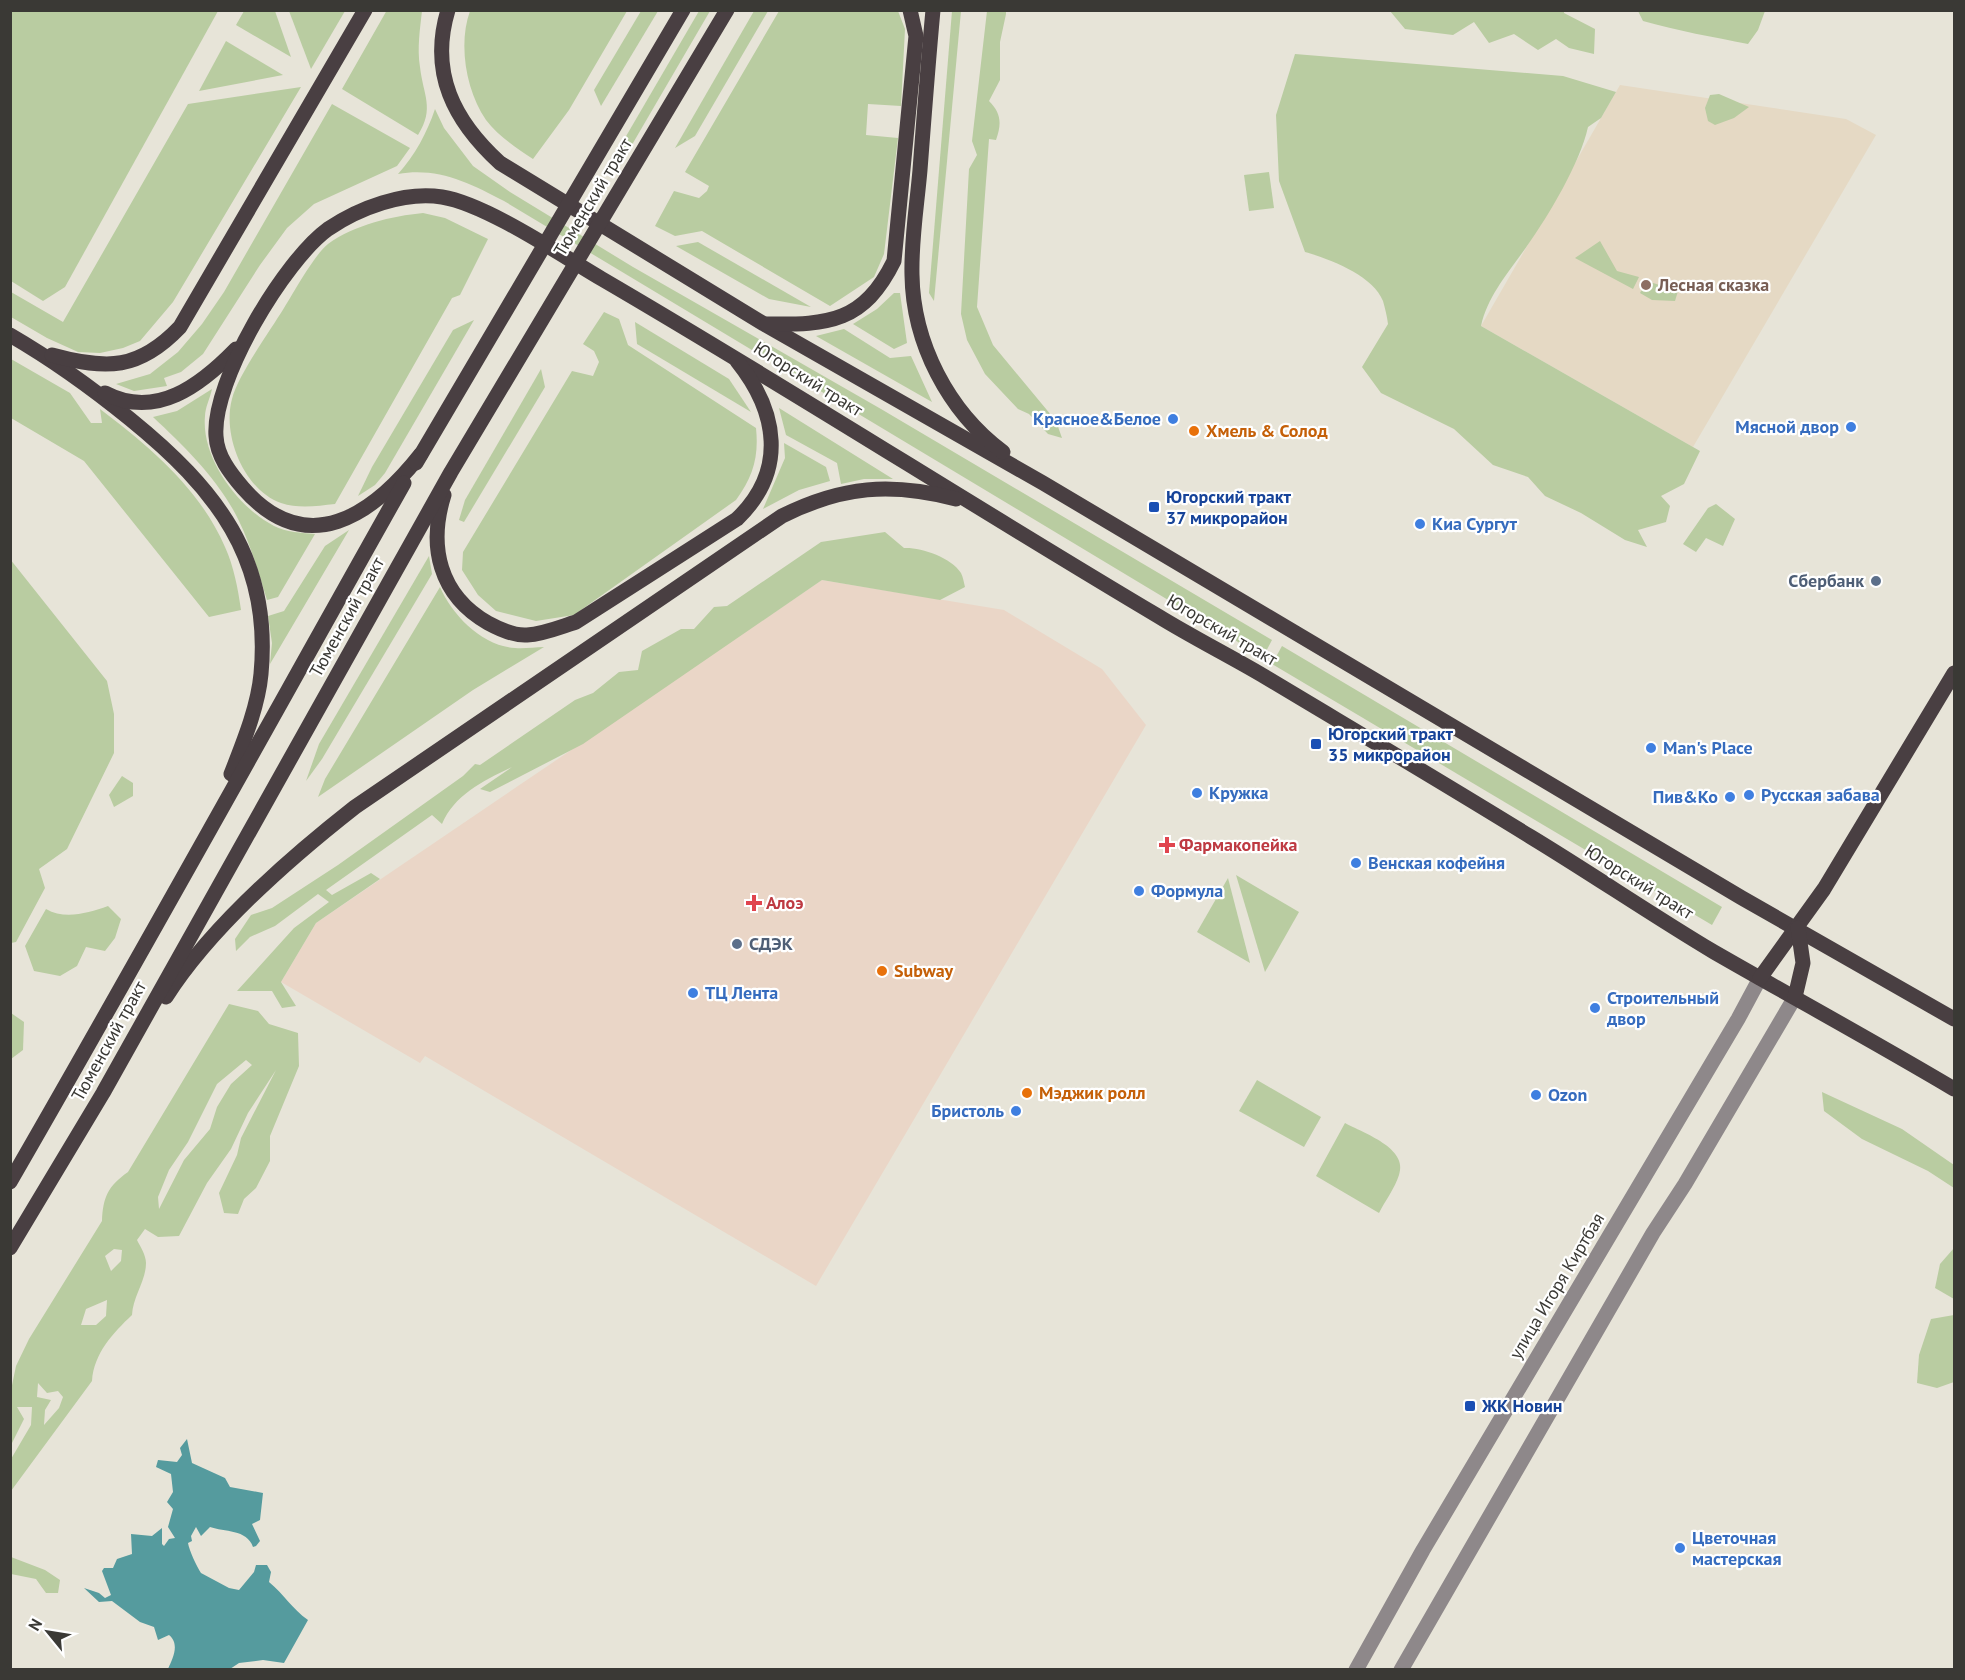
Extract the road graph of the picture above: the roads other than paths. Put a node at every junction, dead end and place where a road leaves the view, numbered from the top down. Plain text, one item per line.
1 (366, 10) edge
2 (448, 10) edge
3 (683, 10) edge
4 (910, 10) edge
5 (933, 10) edge
6 (727, 11) edge
7 (764, 324) junction
8 (10, 335) edge
9 (244, 341) junction
10 (38, 351) junction
11 (731, 354) junction
12 (84, 382) junction
13 (421, 454) junction
14 (452, 472) junction
15 (1043, 483) junction
16 (971, 503) junction
17 (1954, 673) edge
18 (210, 827) junction
19 (1798, 928) junction
20 (1760, 978) junction
21 (1795, 997) junction
22 (1954, 1019) edge
23 (1954, 1089) edge
24 (103, 1093) junction
25 (10, 1182) edge
26 (10, 1248) edge
27 (1356, 1670) edge
28 (1401, 1670) edge

1 - 10 main road
2 - 7 main road, Югорский тракт
3 - 13 main road, Тюменский тракт
4 - 7 main road
5 - 15 main road
6 - 14 main road, Тюменский тракт
7 - 15 main road, Югорский тракт
8 - 10 main road
9 - 11 main road, Югорский тракт
9 - 12 main road
9 - 13 main road
10 - 12 main road
11 - 14 main road
11 - 16 main road, Югорский тракт
12 - 18 main road
13 - 18 main road, Тюменский тракт
14 - 24 main road, Тюменский тракт
15 - 19 main road, Югорский тракт
16 - 20 main road, Югорский тракт
16 - 24 main road
17 - 19 main road, улица Игоря Киртбая
18 - 25 main road, Тюменский тракт
19 - 20 main road, улица Игоря Киртбая
19 - 21 main road
19 - 22 main road, Югорский тракт
20 - 21 main road, Югорский тракт
20 - 27 street, улица Игоря Киртбая
21 - 23 main road, Югорский тракт
21 - 28 street
24 - 26 main road, Тюменский тракт

